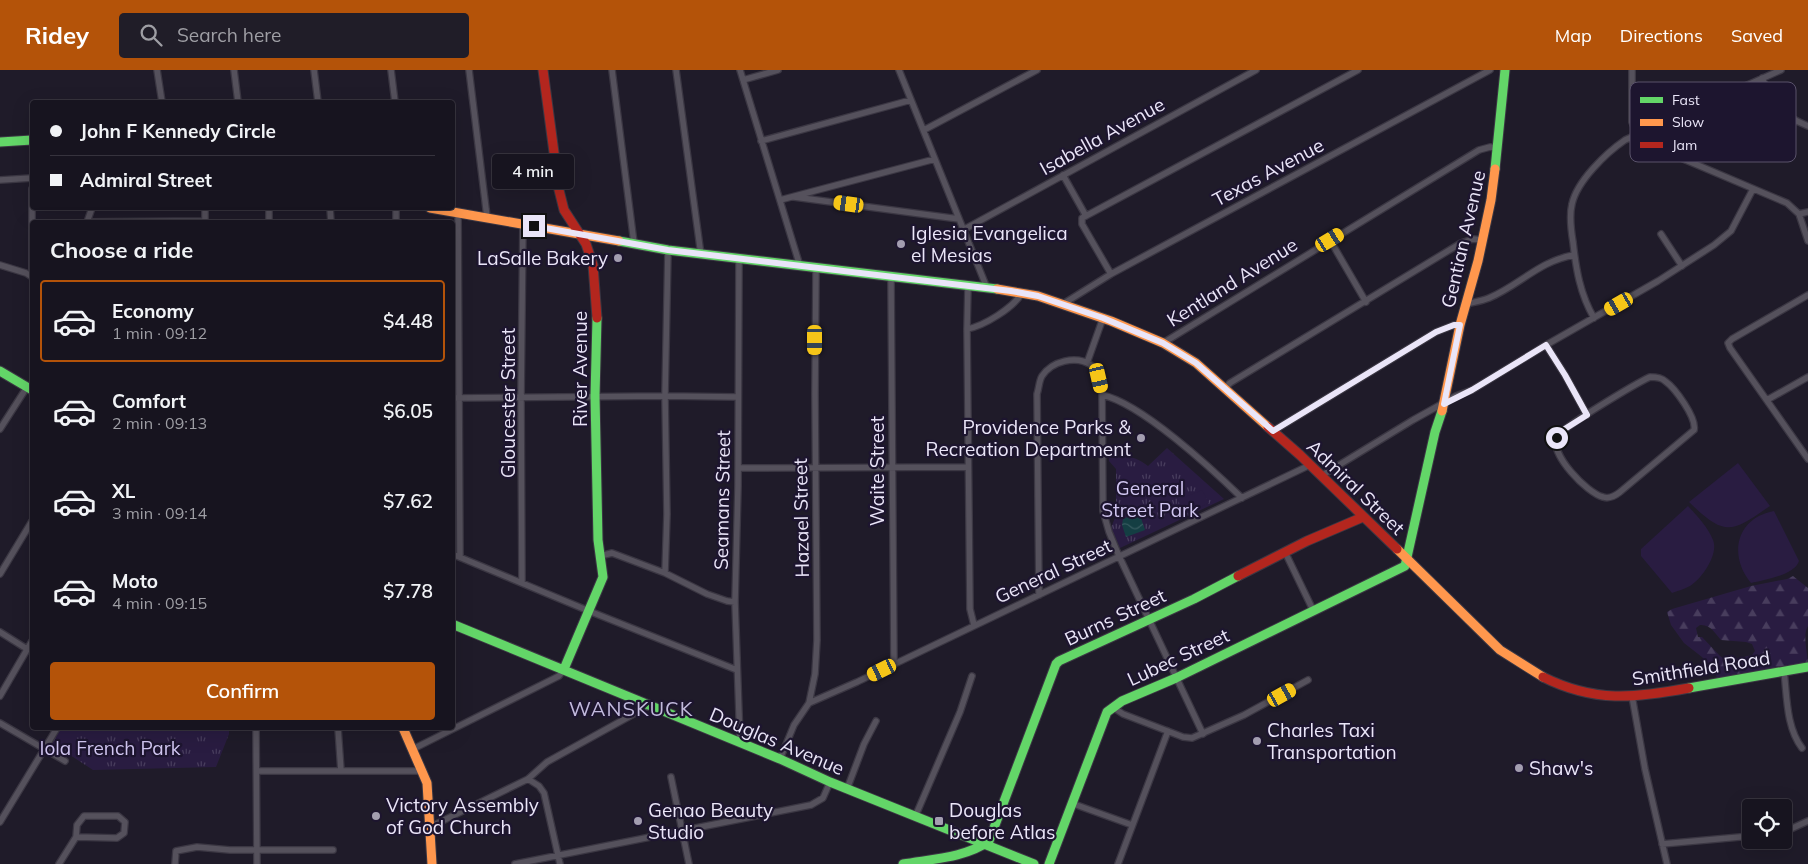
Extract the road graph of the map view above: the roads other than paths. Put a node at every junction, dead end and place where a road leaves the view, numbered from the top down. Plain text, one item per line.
1 (157, 70) edge
2 (234, 70) edge
3 (314, 70) edge
4 (391, 70) edge
5 (469, 70) edge
6 (543, 70) edge
7 (612, 70) edge
8 (676, 70) edge
9 (740, 70) edge
10 (778, 70) edge
11 (899, 70) edge
12 (1038, 70) edge
13 (1256, 70) edge
14 (1358, 70) edge
15 (1490, 70) edge
16 (1505, 70) edge
17 (1781, 70) edge
18 (1762, 78) junction
19 (743, 80) junction
20 (1753, 82) edge
21 (1764, 82) edge
22 (162, 100) edge
23 (238, 100) edge
24 (318, 100) edge
25 (395, 100) edge
26 (911, 100) junction
27 (1796, 120) edge
28 (1808, 126) edge
29 (924, 130) junction
30 (1630, 138) edge
31 (30, 140) edge
32 (761, 141) junction
33 (0, 142) edge
34 (1498, 148) junction
35 (935, 159) junction
36 (1693, 162) edge
37 (1063, 175) junction
38 (30, 178) edge
39 (0, 180) edge
40 (1753, 189) junction
41 (794, 197) junction
42 (780, 200) junction
43 (444, 210) edge
44 (458, 212) junction
45 (1808, 212) edge
46 (1799, 214) junction
47 (487, 217) junction
48 (959, 219) junction
49 (1083, 219) junction
50 (523, 224) junction
51 (963, 230) junction
52 (579, 234) junction
53 (1660, 234) dead end
54 (1330, 240) junction
55 (1482, 240) junction
56 (1808, 241) edge
57 (634, 243) junction
58 (668, 250) junction
59 (701, 255) junction
60 (1574, 255) junction
61 (739, 259) junction
62 (0, 265) edge
63 (800, 266) junction
64 (1682, 266) junction
65 (816, 269) junction
66 (1112, 274) junction
67 (30, 275) edge
68 (891, 278) junction
69 (968, 286) junction
70 (987, 288) junction
71 (1022, 293) junction
72 (1808, 295) edge
73 (1366, 302) junction
74 (1063, 304) junction
75 (1466, 304) junction
76 (1103, 318) junction
77 (1594, 318) junction
78 (1460, 325) junction
79 (967, 329) junction
80 (1163, 343) junction
81 (1546, 345) junction
82 (1087, 364) junction
83 (0, 371) edge
84 (1808, 376) edge
85 (30, 388) edge
86 (1224, 389) junction
87 (1102, 395) junction
88 (595, 396) junction
89 (665, 396) junction
90 (738, 396) junction
91 (456, 398) edge
92 (521, 398) junction
93 (1767, 400) junction
94 (1444, 404) junction
95 (1587, 415) junction
96 (0, 429) edge
97 (1273, 431) junction
98 (1807, 456) edge
99 (1310, 465) junction
100 (816, 467) junction
101 (892, 467) junction
102 (968, 467) junction
103 (738, 468) junction
104 (1321, 476) junction
105 (1242, 498) junction
106 (1363, 517) junction
107 (30, 524) edge
108 (1285, 552) junction
109 (455, 555) edge
110 (460, 556) junction
111 (600, 556) junction
112 (1119, 556) junction
113 (1408, 560) junction
114 (666, 573) junction
115 (0, 574) edge
116 (522, 582) junction
117 (1039, 595) junction
118 (735, 602) junction
119 (1313, 610) junction
120 (589, 611) junction
121 (1149, 620) junction
122 (455, 625) edge
123 (974, 625) junction
124 (0, 632) edge
125 (30, 644) edge
126 (27, 649) junction
127 (894, 664) junction
128 (1808, 666) edge
129 (564, 669) junction
130 (737, 670) junction
131 (1784, 671) junction
132 (972, 676) dead end
133 (1176, 678) junction
134 (1308, 680) dead end
135 (0, 696) edge
136 (1632, 696) junction
137 (808, 703) junction
138 (650, 705) junction
139 (1114, 708) junction
140 (876, 721) dead end
141 (0, 722) edge
142 (455, 728) edge
143 (55, 730) edge
144 (256, 730) edge
145 (338, 730) edge
146 (404, 730) edge
147 (451, 730) edge
148 (1168, 731) junction
149 (1203, 734) junction
150 (740, 742) junction
151 (1802, 748) dead end
152 (44, 749) junction
153 (413, 749) junction
154 (780, 759) junction
155 (65, 761) dead end
156 (256, 771) junction
157 (341, 771) junction
158 (423, 771) junction
159 (672, 777) dead end
160 (528, 779) junction
161 (830, 782) junction
162 (846, 789) junction
163 (1071, 803) junction
164 (915, 817) junction
165 (1808, 821) edge
166 (0, 822) edge
167 (1132, 825) junction
168 (430, 827) junction
169 (1792, 828) edge
170 (682, 831) junction
171 (76, 837) junction
172 (1742, 837) edge
173 (1662, 844) junction
174 (985, 845) junction
175 (257, 850) junction
176 (333, 850) dead end
177 (559, 855) junction
178 (59, 864) edge
179 (175, 864) edge
180 (257, 864) edge
181 (432, 864) edge
182 (516, 864) edge
183 (560, 864) edge
184 (689, 864) edge
185 (904, 864) edge
186 (1034, 864) edge
187 (1049, 864) edge
188 (1118, 864) edge
189 (1666, 864) edge

1 - 22 street
2 - 23 street
3 - 24 street
4 - 25 street
5 - 47 street
6 - 52 main road, River Avenue
7 - 57 street
8 - 59 street
9 - 19 street
10 - 19 street
11 - 26 street
12 - 29 street
13 - 37 street, Isabella Avenue
14 - 49 street
15 - 66 street, Texas Avenue
16 - 34 main road, Gentian Avenue
17 - 18 street
18 - 20 street
18 - 21 street
19 - 32 street
26 - 29 street
26 - 32 street
27 - 28 street
29 - 35 street
30 - 60 street
31 - 33 main road
32 - 42 street
34 - 54 street, Kentland Avenue
34 - 55 main road, Gentian Avenue
35 - 41 street
35 - 48 street
36 - 40 street
37 - 49 street
37 - 51 street, Isabella Avenue
38 - 39 street
40 - 46 street
40 - 64 street
41 - 42 street
41 - 48 street
42 - 63 street
43 - 44 main road, Admiral Street
44 - 47 main road, Admiral Street
44 - 91 street
45 - 46 street
46 - 56 street
47 - 50 main road, Admiral Street
48 - 51 street
49 - 66 street
50 - 52 main road, Admiral Street
50 - 92 street, Gloucester Street
51 - 70 street
52 - 57 main road, Admiral Street
52 - 88 main road, River Avenue
53 - 64 street
54 - 73 street
54 - 80 street, Kentland Avenue
55 - 73 street
55 - 75 main road, Gentian Avenue
57 - 58 main road, Admiral Street
58 - 59 main road, Admiral Street
58 - 89 street
59 - 61 main road, Admiral Street
60 - 75 street
60 - 77 street
61 - 63 main road, Admiral Street
61 - 90 street, Seamans Street
62 - 67 street
63 - 65 main road, Admiral Street
64 - 77 street
65 - 68 main road, Admiral Street
65 - 100 street, Hazael Street
66 - 74 street, Texas Avenue
68 - 69 main road, Admiral Street
68 - 101 street, Waite Street
69 - 70 main road, Admiral Street
69 - 79 street
70 - 71 main road, Admiral Street
71 - 74 main road, Admiral Street
71 - 79 street
72 - 93 street
73 - 86 street
74 - 76 main road, Admiral Street
75 - 78 main road, Gentian Avenue
76 - 80 main road, Admiral Street
76 - 82 street
77 - 81 street
78 - 94 main road, Gentian Avenue
78 - 97 street
79 - 102 street
80 - 86 main road, Admiral Street
81 - 94 street
81 - 95 street
82 - 87 street
82 - 117 street
83 - 85 main road
84 - 93 street
85 - 96 street
86 - 97 main road, Admiral Street
87 - 105 street
87 - 112 street
88 - 89 street
88 - 92 street
88 - 111 main road, River Avenue
89 - 90 street
89 - 114 street
90 - 103 street, Seamans Street
91 - 92 street
91 - 110 street
92 - 116 street, Gloucester Street
93 - 98 street
94 - 104 street
94 - 113 main road, Gentian Avenue
95 - 95 street
97 - 99 main road, Admiral Street
99 - 104 main road, Admiral Street
99 - 105 street, General Street
100 - 101 street
100 - 103 street
100 - 137 street, Hazael Street
101 - 102 street
101 - 127 street, Waite Street
102 - 123 street
103 - 118 street, Seamans Street
104 - 106 main road, Admiral Street
105 - 112 street, General Street
106 - 108 main road, Burns Street
106 - 113 main road, Admiral Street
107 - 115 street
108 - 119 street
108 - 121 main road, Burns Street
109 - 110 street
110 - 116 street
111 - 114 street
111 - 120 main road, River Avenue
112 - 117 street, General Street
112 - 121 street
113 - 119 main road, Lubec Street
113 - 136 main road, Smithfield Road
114 - 118 street
116 - 120 street
117 - 123 street, General Street
118 - 130 street, Seamans Street
119 - 133 main road, Lubec Street
120 - 129 main road, River Avenue
120 - 130 street
121 - 133 street
121 - 174 main road, Burns Street
122 - 129 main road, Douglas Avenue
123 - 127 street, General Street
124 - 126 street
125 - 126 street
126 - 135 street
127 - 137 street, General Street
128 - 131 main road, Smithfield Road
129 - 138 main road, Douglas Avenue
129 - 142 street
130 - 150 street, Seamans Street
131 - 136 main road, Smithfield Road
131 - 151 street
132 - 164 street
133 - 139 main road, Lubec Street
133 - 149 street
134 - 149 street
136 - 173 street
137 - 154 street, Hazael Street
138 - 150 main road, Douglas Avenue
138 - 160 street
139 - 148 street
139 - 163 main road, Lubec Street
140 - 162 street
141 - 152 street
143 - 152 street
144 - 156 street
145 - 157 street
146 - 153 main road
147 - 153 street
148 - 149 street
148 - 167 street
150 - 154 main road, Douglas Avenue
152 - 155 street
152 - 166 street
153 - 158 main road
154 - 161 main road, Douglas Avenue
156 - 157 street
156 - 175 street
157 - 158 street
158 - 168 main road
159 - 170 street
160 - 168 street
160 - 177 street
161 - 162 main road, Douglas Avenue
161 - 170 street
162 - 164 main road, Douglas Avenue
163 - 167 street
163 - 187 main road, Lubec Street
164 - 174 main road, Douglas Avenue
165 - 169 street
167 - 188 street
168 - 181 main road
170 - 177 street
170 - 184 street
171 - 171 street
171 - 178 street
172 - 173 street
173 - 189 street
174 - 185 main road
174 - 186 main road, Douglas Avenue
175 - 176 street
175 - 179 street
175 - 180 street
177 - 182 street
177 - 183 street

